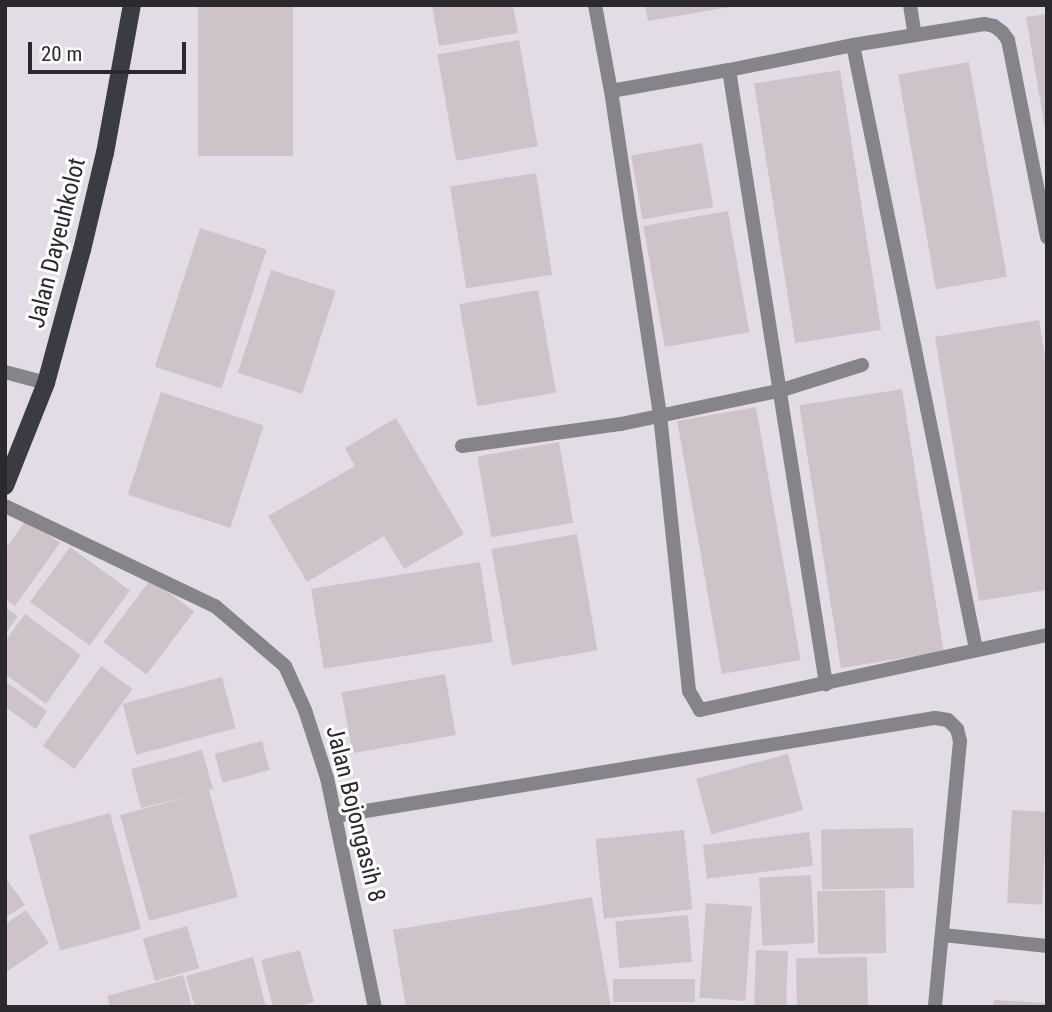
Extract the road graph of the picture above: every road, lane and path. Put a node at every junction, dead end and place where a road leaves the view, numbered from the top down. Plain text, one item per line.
1 (132, 5) edge
2 (595, 5) edge
3 (910, 5) edge
4 (915, 35) junction
5 (853, 45) junction
6 (729, 69) junction
7 (611, 91) junction
8 (1047, 237) edge
9 (862, 365) dead end
10 (5, 372) edge
11 (46, 383) junction
12 (782, 390) junction
13 (660, 415) junction
14 (462, 446) dead end
15 (5, 486) edge
16 (5, 506) edge
17 (1047, 635) edge
18 (976, 649) junction
19 (826, 684) junction
20 (335, 816) junction
21 (943, 935) junction
22 (1047, 946) edge
23 (375, 1007) edge
24 (935, 1007) edge

1 - 11 main road, Jalan Dayeuhkolot
2 - 7 street
3 - 4 street
4 - 5 street
4 - 8 street
5 - 6 street
5 - 18 street
6 - 7 street
6 - 12 street
7 - 13 street
9 - 12 street
10 - 11 street
11 - 15 main road, Jalan Dayeuhkolot
12 - 13 street
12 - 19 street
13 - 14 street
13 - 19 street
16 - 20 street, Jalan Bojongasih 8
17 - 18 street
18 - 19 street
20 - 21 street
20 - 23 street, Jalan Bojongasih 8
21 - 22 street
21 - 24 street

